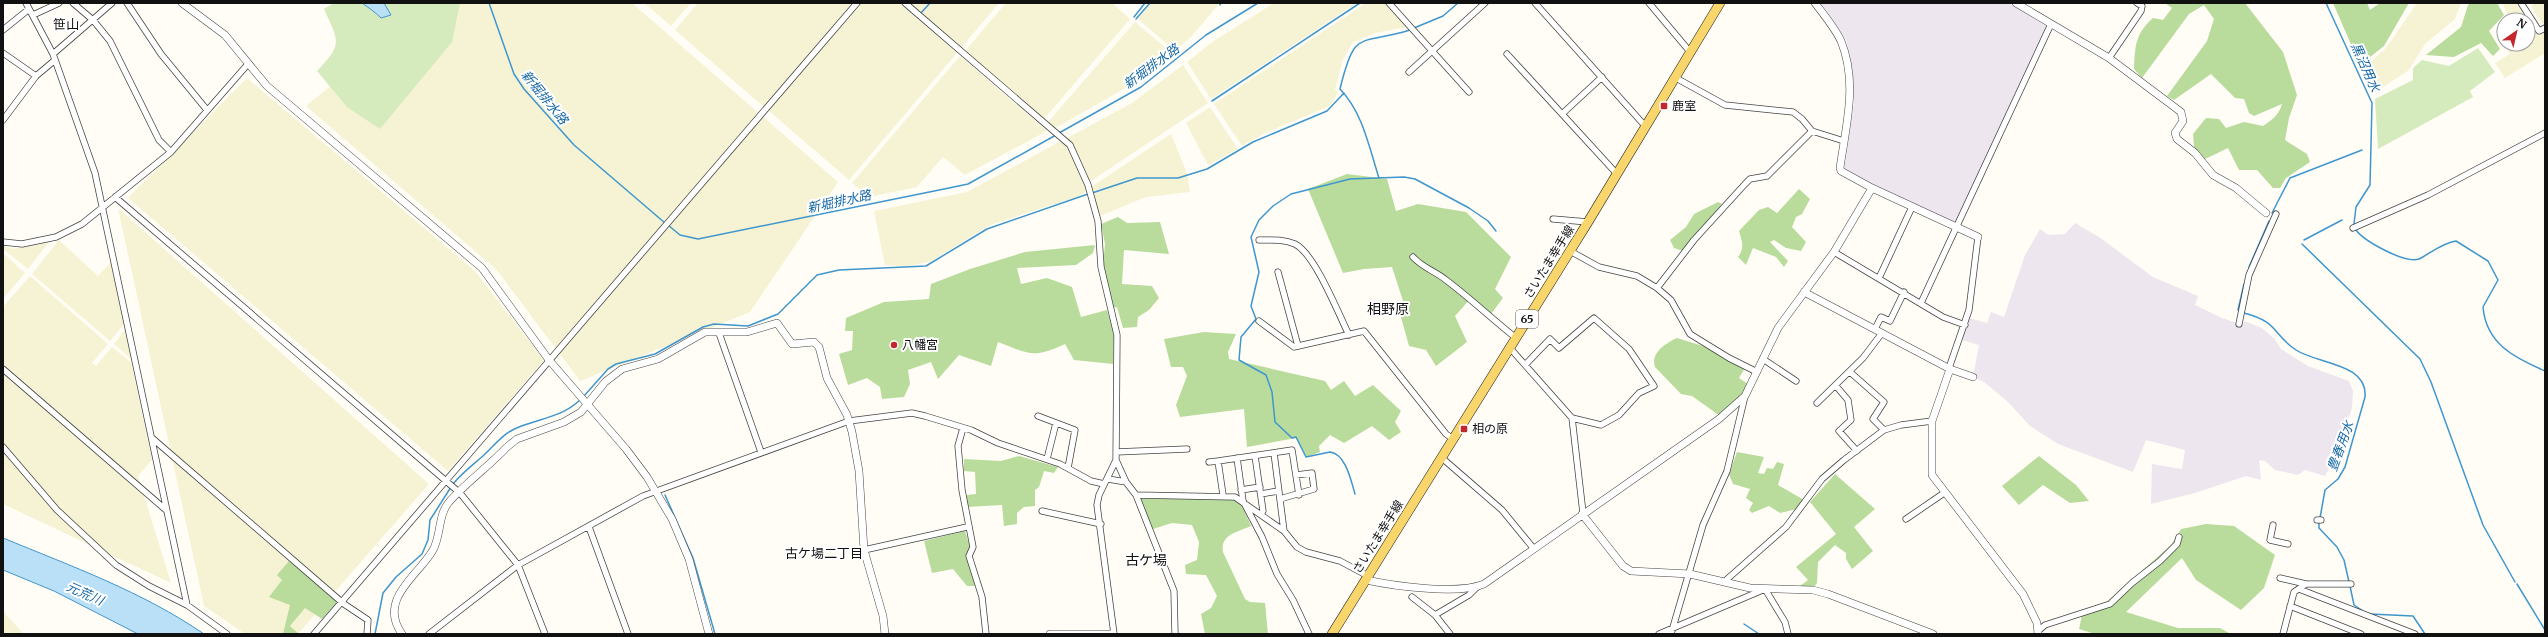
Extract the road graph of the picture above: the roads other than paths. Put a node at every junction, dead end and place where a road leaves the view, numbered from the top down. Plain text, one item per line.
1 (26, 3) edge
2 (59, 3) edge
3 (73, 3) edge
4 (112, 3) edge
5 (127, 3) edge
6 (182, 3) edge
7 (856, 3) edge
8 (905, 3) edge
9 (1389, 3) edge
10 (1485, 3) edge
11 (1535, 3) edge
12 (1649, 3) edge
13 (1720, 3) edge
14 (1815, 3) edge
15 (2016, 3) edge
16 (2137, 3) edge
17 (2521, 3) edge
18 (31, 12) junction
19 (92, 20) junction
20 (2051, 24) junction
21 (2545, 28) edge
22 (3, 30) edge
23 (1432, 50) junction
24 (3, 52) edge
25 (1691, 53) junction
26 (1508, 54) dead end
27 (54, 57) junction
28 (2109, 58) junction
29 (248, 64) junction
30 (1409, 72) dead end
31 (36, 76) junction
32 (1602, 77) junction
33 (1676, 78) junction
34 (1470, 92) dead end
35 (207, 110) junction
36 (1562, 114) junction
37 (3, 120) edge
38 (1646, 126) junction
39 (1812, 131) junction
40 (2545, 133) edge
41 (1844, 142) junction
42 (171, 152) junction
43 (1617, 174) junction
44 (1872, 188) junction
45 (115, 197) junction
46 (103, 206) junction
47 (1912, 207) junction
48 (2266, 213) joint
49 (1553, 219) dead end
50 (1588, 222) junction
51 (1956, 227) junction
52 (2353, 228) dead end
53 (1978, 237) joint
54 (1259, 240) dead end
55 (3, 242) edge
56 (1570, 251) junction
57 (1834, 252) junction
58 (1413, 257) dead end
59 (1278, 272) dead end
60 (1879, 278) junction
61 (1657, 288) junction
62 (1804, 292) junction
63 (1904, 292) junction
64 (1921, 303) junction
65 (1260, 321) dead end
66 (2239, 324) dead end
67 (1965, 325) junction
68 (1875, 329) junction
69 (719, 333) junction
70 (1882, 333) junction
71 (1349, 335) junction
72 (1516, 338) junction
73 (1298, 346) junction
74 (1510, 348) junction
75 (1763, 358) junction
76 (549, 360) junction
77 (1526, 364) junction
78 (3, 369) edge
79 (1949, 369) junction
80 (1757, 372) junction
81 (1850, 372) junction
82 (1973, 377) dead end
83 (1796, 381) dead end
84 (1836, 386) junction
85 (1746, 396) junction
86 (1817, 403) dead end
87 (589, 405) junction
88 (1038, 416) dead end
89 (1572, 418) junction
90 (849, 421) junction
91 (1932, 421) junction
92 (1056, 423) junction
93 (963, 428) junction
94 (1884, 430) junction
95 (152, 438) junction
96 (1453, 439) junction
97 (3, 447) edge
98 (1187, 449) dead end
99 (1857, 450) junction
100 (761, 452) junction
101 (1116, 452) junction
102 (1274, 453) junction
103 (1255, 456) junction
104 (1237, 458) junction
105 (1442, 458) junction
106 (1047, 459) junction
107 (1116, 460) junction
108 (1218, 461) junction
109 (1209, 462) dead end
110 (1068, 468) junction
111 (1296, 476) junction
112 (446, 482) junction
113 (1106, 482) junction
114 (1126, 482) junction
115 (1260, 487) junction
116 (656, 490) junction
117 (1241, 490) junction
118 (1278, 491) junction
119 (1944, 492) junction
120 (460, 493) junction
121 (1261, 494) junction
122 (1136, 495) junction
123 (1223, 495) junction
124 (1299, 495) junction
125 (1280, 499) junction
126 (1243, 501) junction
127 (167, 510) junction
128 (1042, 511) dead end
129 (1261, 514) junction
130 (1583, 514) junction
131 (1906, 519) dead end
132 (1100, 524) junction
133 (2273, 525) dead end
134 (589, 527) junction
135 (968, 527) junction
136 (1284, 531) junction
137 (2179, 537) dead end
138 (2288, 544) dead end
139 (1534, 549) junction
140 (864, 550) junction
141 (518, 565) junction
142 (1690, 574) junction
143 (1367, 578) junction
144 (2280, 578) dead end
145 (1725, 581) junction
146 (2306, 584) junction
147 (2349, 584) dead end
148 (1477, 587) junction
149 (1765, 589) junction
150 (2299, 589) junction
151 (1412, 597) dead end
152 (342, 602) junction
153 (187, 606) junction
154 (2290, 606) junction
155 (1435, 615) junction
156 (1674, 627) junction
157 (2038, 632) edge
158 (227, 634) edge
159 (314, 634) edge
160 (367, 634) edge
161 (402, 634) edge
162 (429, 634) edge
163 (545, 634) edge
164 (628, 634) edge
165 (709, 634) edge
166 (885, 634) edge
167 (986, 634) edge
168 (1050, 634) edge
169 (1113, 634) edge
170 (1175, 634) edge
171 (1309, 634) edge
172 (1332, 634) edge
173 (1450, 634) edge
174 (1659, 634) edge
175 (1671, 634) edge
176 (1788, 634) edge
177 (1933, 634) edge
178 (2282, 634) edge
179 (2361, 634) edge
180 (2414, 634) edge

1 - 18 street
2 - 18 street
3 - 19 street
4 - 19 street
5 - 35 street
6 - 29 street
7 - 76 street
8 - 101 street
9 - 23 street
10 - 23 street
11 - 32 street
12 - 25 street
13 - 25 main road, さいたま幸手線 / 65
14 - 41 street
15 - 20 street
16 - 28 street
17 - 21 street
18 - 22 street
18 - 27 street
19 - 27 street
19 - 42 street
20 - 28 street
20 - 51 street
23 - 30 street
23 - 34 street
24 - 31 street
25 - 33 main road, さいたま幸手線 / 65
26 - 36 street
27 - 31 street
27 - 46 street
28 - 48 street
29 - 35 street
29 - 76 street
31 - 37 street
32 - 36 street
32 - 38 street
33 - 38 main road, さいたま幸手線 / 65
33 - 39 street
35 - 42 street
36 - 43 street
38 - 43 main road, さいたま幸手線 / 65
39 - 41 street
39 - 61 street
40 - 52 street
41 - 44 street
42 - 45 street
43 - 50 main road, さいたま幸手線 / 65
44 - 47 street
44 - 57 street
45 - 46 street
45 - 112 street
46 - 55 street
46 - 95 street
47 - 51 street
47 - 60 street
48 - 66 street
49 - 50 street
50 - 56 main road, さいたま幸手線 / 65
51 - 53 street
51 - 64 street
53 - 67 street
54 - 71 street
56 - 61 street
56 - 72 main road, さいたま幸手線 / 65
57 - 60 street
57 - 62 street
58 - 72 street
59 - 73 street
60 - 63 street
61 - 80 street
62 - 68 street
62 - 75 street
63 - 64 street
63 - 68 street
64 - 67 street
65 - 73 street
67 - 79 street
68 - 70 street
69 - 87 street
69 - 90 street
69 - 100 street
70 - 79 street
70 - 81 street
71 - 73 street
71 - 96 street
72 - 74 main road, さいたま幸手線 / 65
74 - 77 street
74 - 96 main road, さいたま幸手線 / 65
75 - 80 street
75 - 83 street
76 - 87 street
76 - 112 street
77 - 89 street
77 - 89 street
78 - 127 street
79 - 82 street
79 - 91 street
80 - 85 street
81 - 84 street
81 - 94 street
84 - 86 street
84 - 99 street
85 - 130 street
85 - 142 street
87 - 116 street
87 - 120 street
88 - 92 street
89 - 130 street
90 - 93 street
90 - 100 street
90 - 140 street
91 - 94 street
91 - 119 street
92 - 106 street
92 - 110 street
93 - 106 street
93 - 135 street
94 - 99 street
95 - 127 street
95 - 152 street
96 - 105 main road, さいたま幸手線 / 65
97 - 153 street
98 - 101 street
99 - 145 street
100 - 116 street
101 - 107 street
102 - 103 street
102 - 111 street
102 - 118 street
103 - 104 street
103 - 115 street
104 - 108 street
104 - 117 street
105 - 139 street
105 - 143 main road, さいたま幸手線 / 65
106 - 110 street
107 - 113 street
107 - 114 street
108 - 109 street
108 - 123 street
110 - 113 street
111 - 124 street
111 - 124 street
112 - 120 street
112 - 152 street
113 - 114 street
113 - 132 street
114 - 122 street
115 - 117 street
115 - 121 street
116 - 134 street
116 - 165 street
117 - 126 street
118 - 121 street
118 - 125 street
119 - 131 street
119 - 157 street
120 - 141 street
120 - 161 street
121 - 129 street
122 - 123 street
122 - 170 street
123 - 126 street
124 - 125 street
125 - 136 street
126 - 129 street
126 - 171 street
127 - 153 street
128 - 132 street
129 - 136 street
130 - 139 street
130 - 142 street
132 - 169 street
133 - 138 street
134 - 141 street
134 - 164 street
135 - 140 street
135 - 167 street
136 - 143 street
137 - 157 street
139 - 148 street
140 - 166 street
141 - 162 street
141 - 163 street
142 - 145 street
142 - 156 street
143 - 148 street
143 - 172 main road, さいたま幸手線 / 65
144 - 146 street
145 - 149 street
146 - 147 street
146 - 150 street
148 - 155 street
149 - 156 street
149 - 176 street
149 - 177 street
150 - 154 street
150 - 180 street
151 - 155 street
152 - 159 street
152 - 160 street
153 - 158 street
154 - 178 street
154 - 179 street
155 - 173 street
156 - 174 street
156 - 175 street
168 - 169 street

